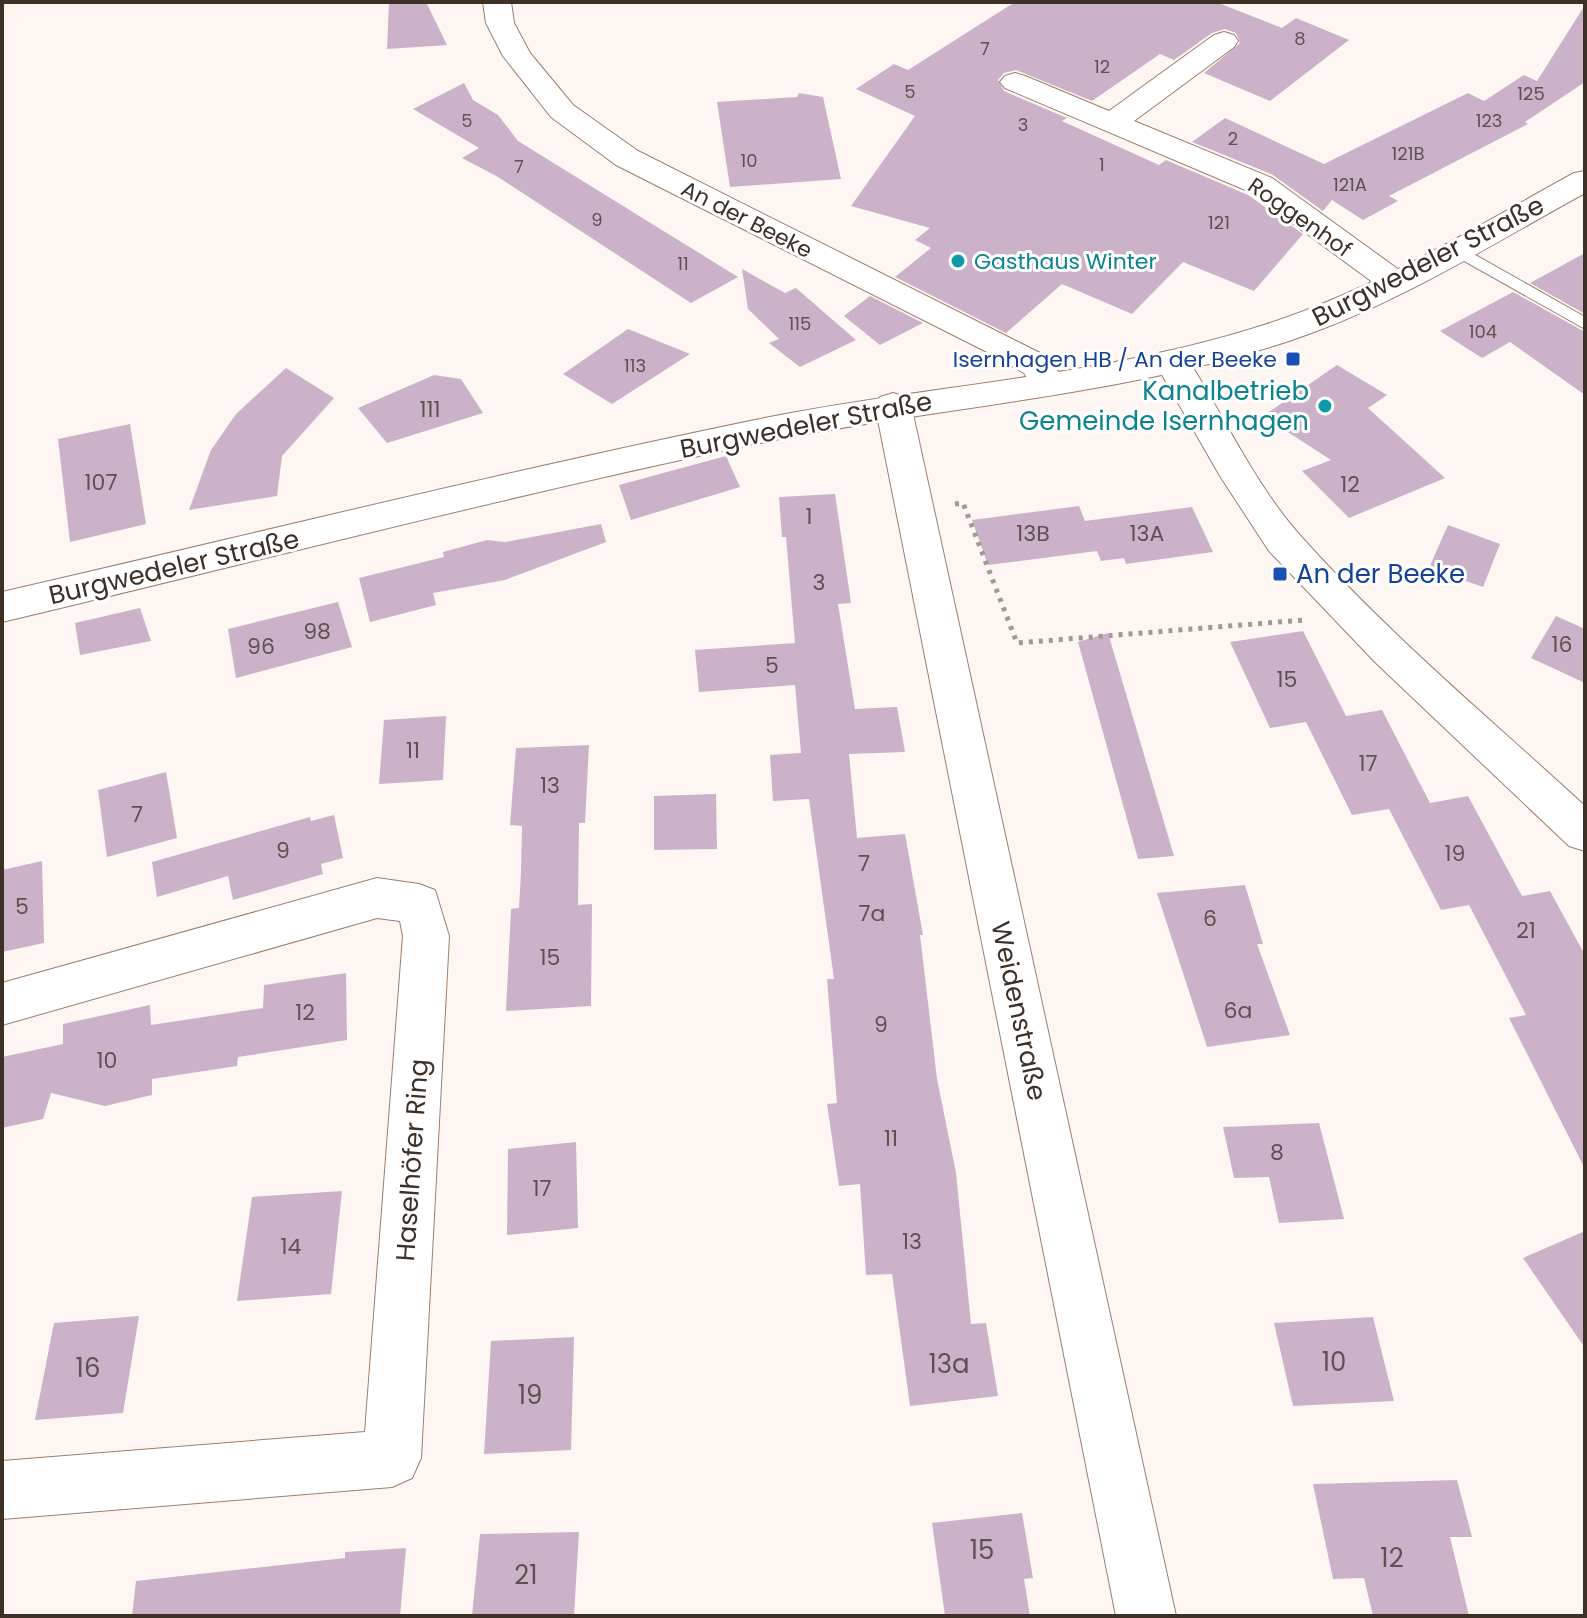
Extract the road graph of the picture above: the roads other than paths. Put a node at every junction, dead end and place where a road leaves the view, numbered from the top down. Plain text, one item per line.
1 (497, 2) edge
2 (1224, 41) dead end
3 (1015, 82) dead end
4 (1112, 123) junction
5 (1585, 180) edge
6 (1456, 249) junction
7 (1394, 282) junction
8 (1585, 324) edge
9 (1172, 361) junction
10 (1047, 382) junction
11 (893, 405) junction
12 (2, 607) edge
13 (1585, 833) edge
14 (2, 1004) edge
15 (2, 1490) edge
16 (1146, 1616) edge

1 - 10 street, An der Beeke
2 - 4 street
3 - 4 street, Roggenhof
4 - 7 street, Roggenhof
5 - 6 street, Burgwedeler Straße
6 - 7 street, Burgwedeler Straße
6 - 8 lane
7 - 9 street, Burgwedeler Straße
9 - 10 street, Burgwedeler Straße
9 - 13 street
10 - 11 street, Burgwedeler Straße
11 - 12 street, Burgwedeler Straße
11 - 16 street, Weidenstraße
14 - 15 street, Haselhöfer Ring

